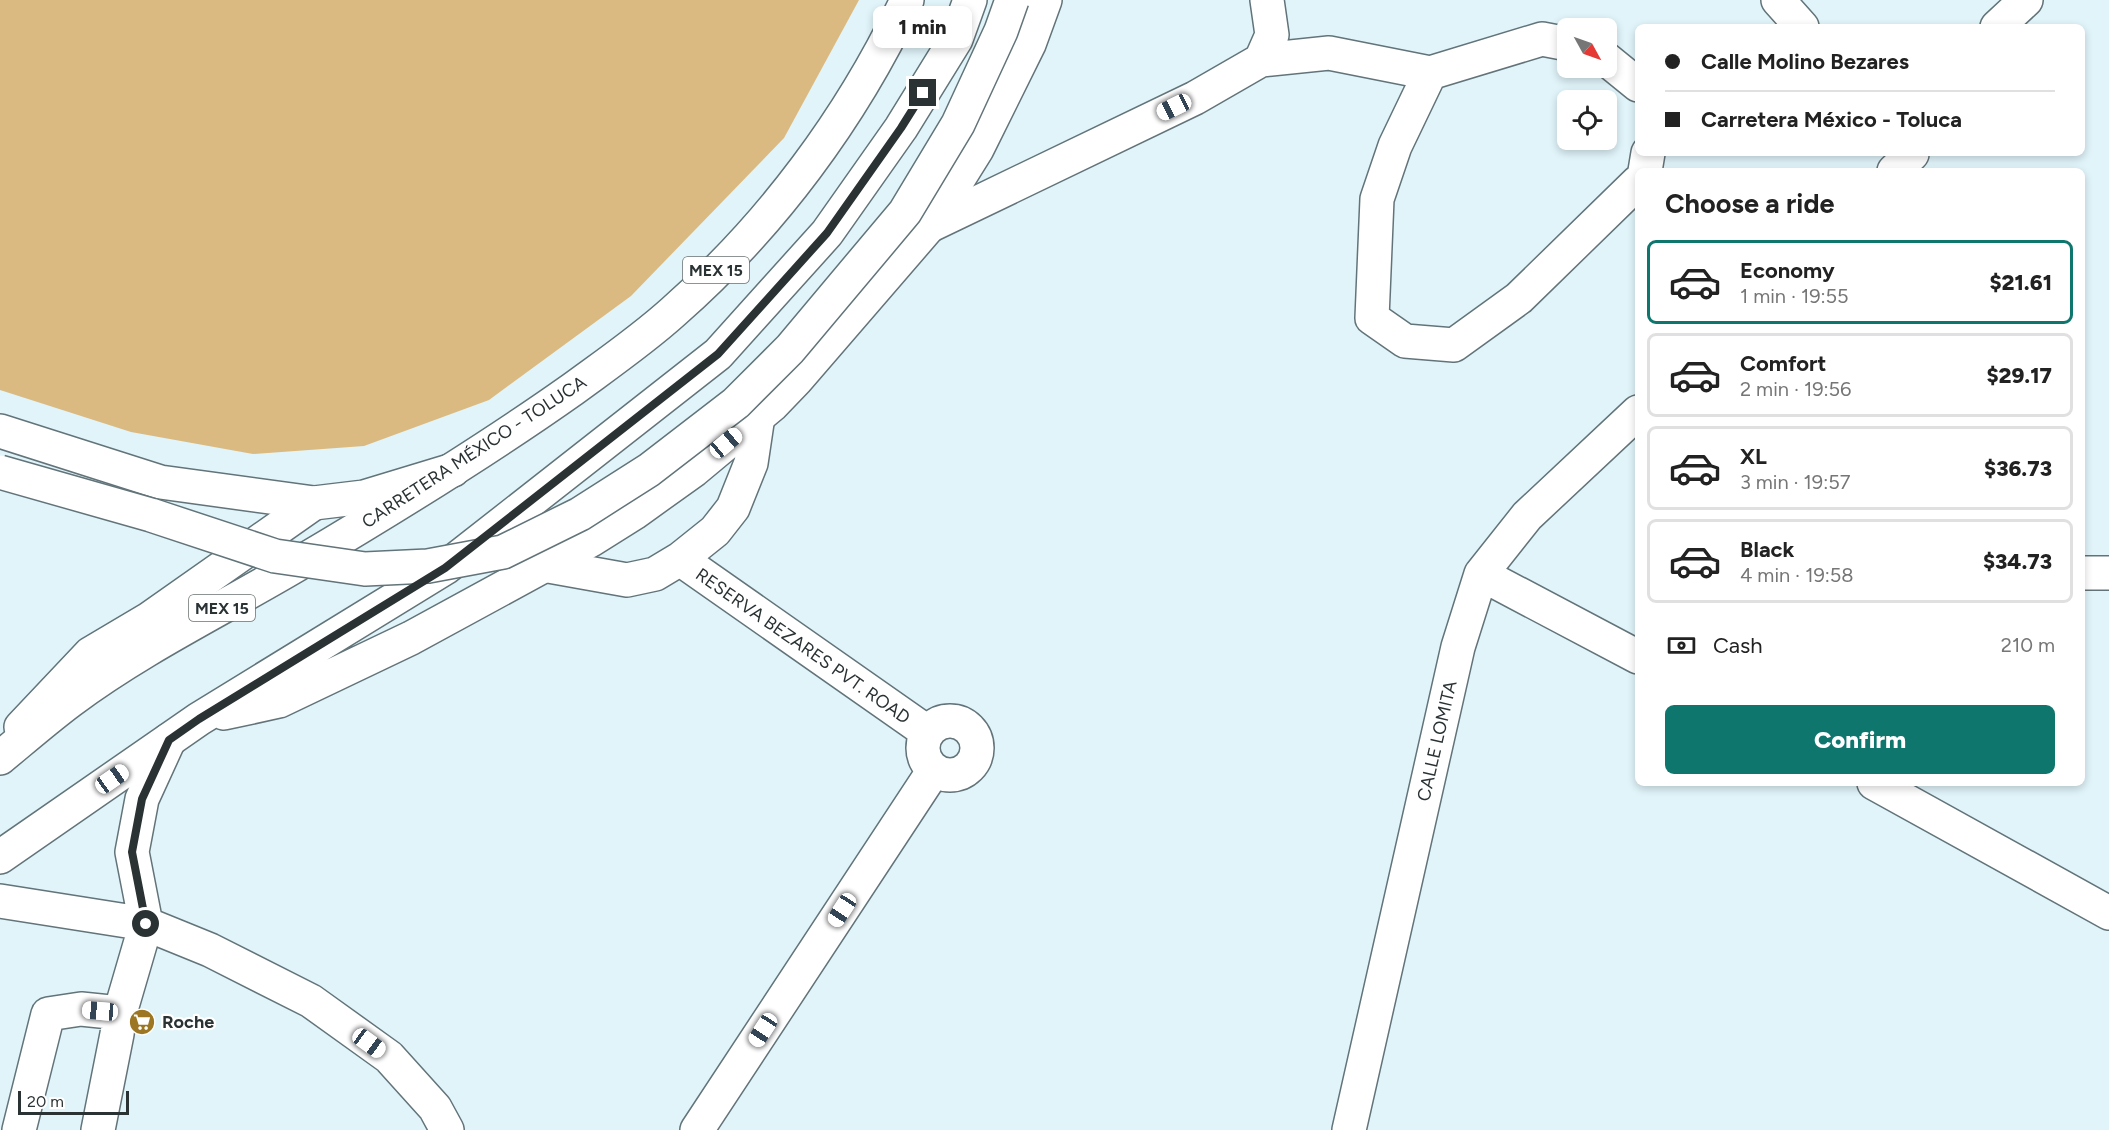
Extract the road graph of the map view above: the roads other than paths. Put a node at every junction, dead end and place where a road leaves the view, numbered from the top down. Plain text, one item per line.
1 (908, 0) edge
2 (970, 0) edge
3 (1012, 0) edge
4 (1045, 0) edge
5 (1267, 0) edge
6 (1778, 0) edge
7 (2026, 0) edge
8 (1799, 24) edge
9 (2000, 24) edge
10 (1557, 42) edge
11 (1261, 60) junction
12 (1617, 69) edge
13 (1430, 72) junction
14 (1635, 83) edge
15 (1635, 185) edge
16 (929, 226) junction
17 (1635, 415) edge
18 (758, 416) junction
19 (0, 431) edge
20 (453, 470) junction
21 (0, 472) edge
22 (314, 503) junction
23 (680, 559) junction
24 (543, 565) junction
25 (2085, 573) edge
26 (2109, 573) edge
27 (1481, 574) junction
28 (1635, 655) edge
29 (199, 719) junction
30 (927, 732) junction
31 (169, 740) junction
32 (0, 751) edge
33 (0, 758) edge
34 (934, 770) junction
35 (1879, 786) edge
36 (0, 856) edge
37 (0, 902) edge
38 (2109, 913) edge
39 (146, 924) junction
40 (120, 1013) junction
41 (20, 1130) edge
42 (98, 1130) edge
43 (447, 1130) edge
44 (697, 1130) edge
45 (1348, 1130) edge

1 - 20 main road, CARRETERA MÉXICO - TOLUCA / MEX 15
2 - 29 main road, MEX 15
3 - 21 main road, bridge
4 - 16 main road
5 - 11 main road
6 - 8 main road
7 - 9 main road
10 - 13 main road
11 - 13 main road
11 - 16 main road
12 - 14 main road
13 - 15 main road
16 - 18 main road
17 - 27 main road, CALLE LOMITA
18 - 23 main road
18 - 24 main road
19 - 22 main road
20 - 22 main road
20 - 33 main road, CARRETERA MÉXICO - TOLUCA / MEX 15
22 - 32 main road
23 - 24 main road
23 - 30 main road, RESERVA BEZARES PVT. ROAD
24 - 29 main road
25 - 26 main road
27 - 28 main road
27 - 45 main road, CALLE LOMITA
29 - 31 main road, MEX 15
30 - 34 main road, RESERVA BEZARES PVT. ROAD
30 - 34 main road, RESERVA BEZARES PVT. ROAD
31 - 36 main road, MEX 15
31 - 39 main road
34 - 44 main road
35 - 38 main road
37 - 39 main road
39 - 40 main road
39 - 43 main road
40 - 41 main road
40 - 42 main road

